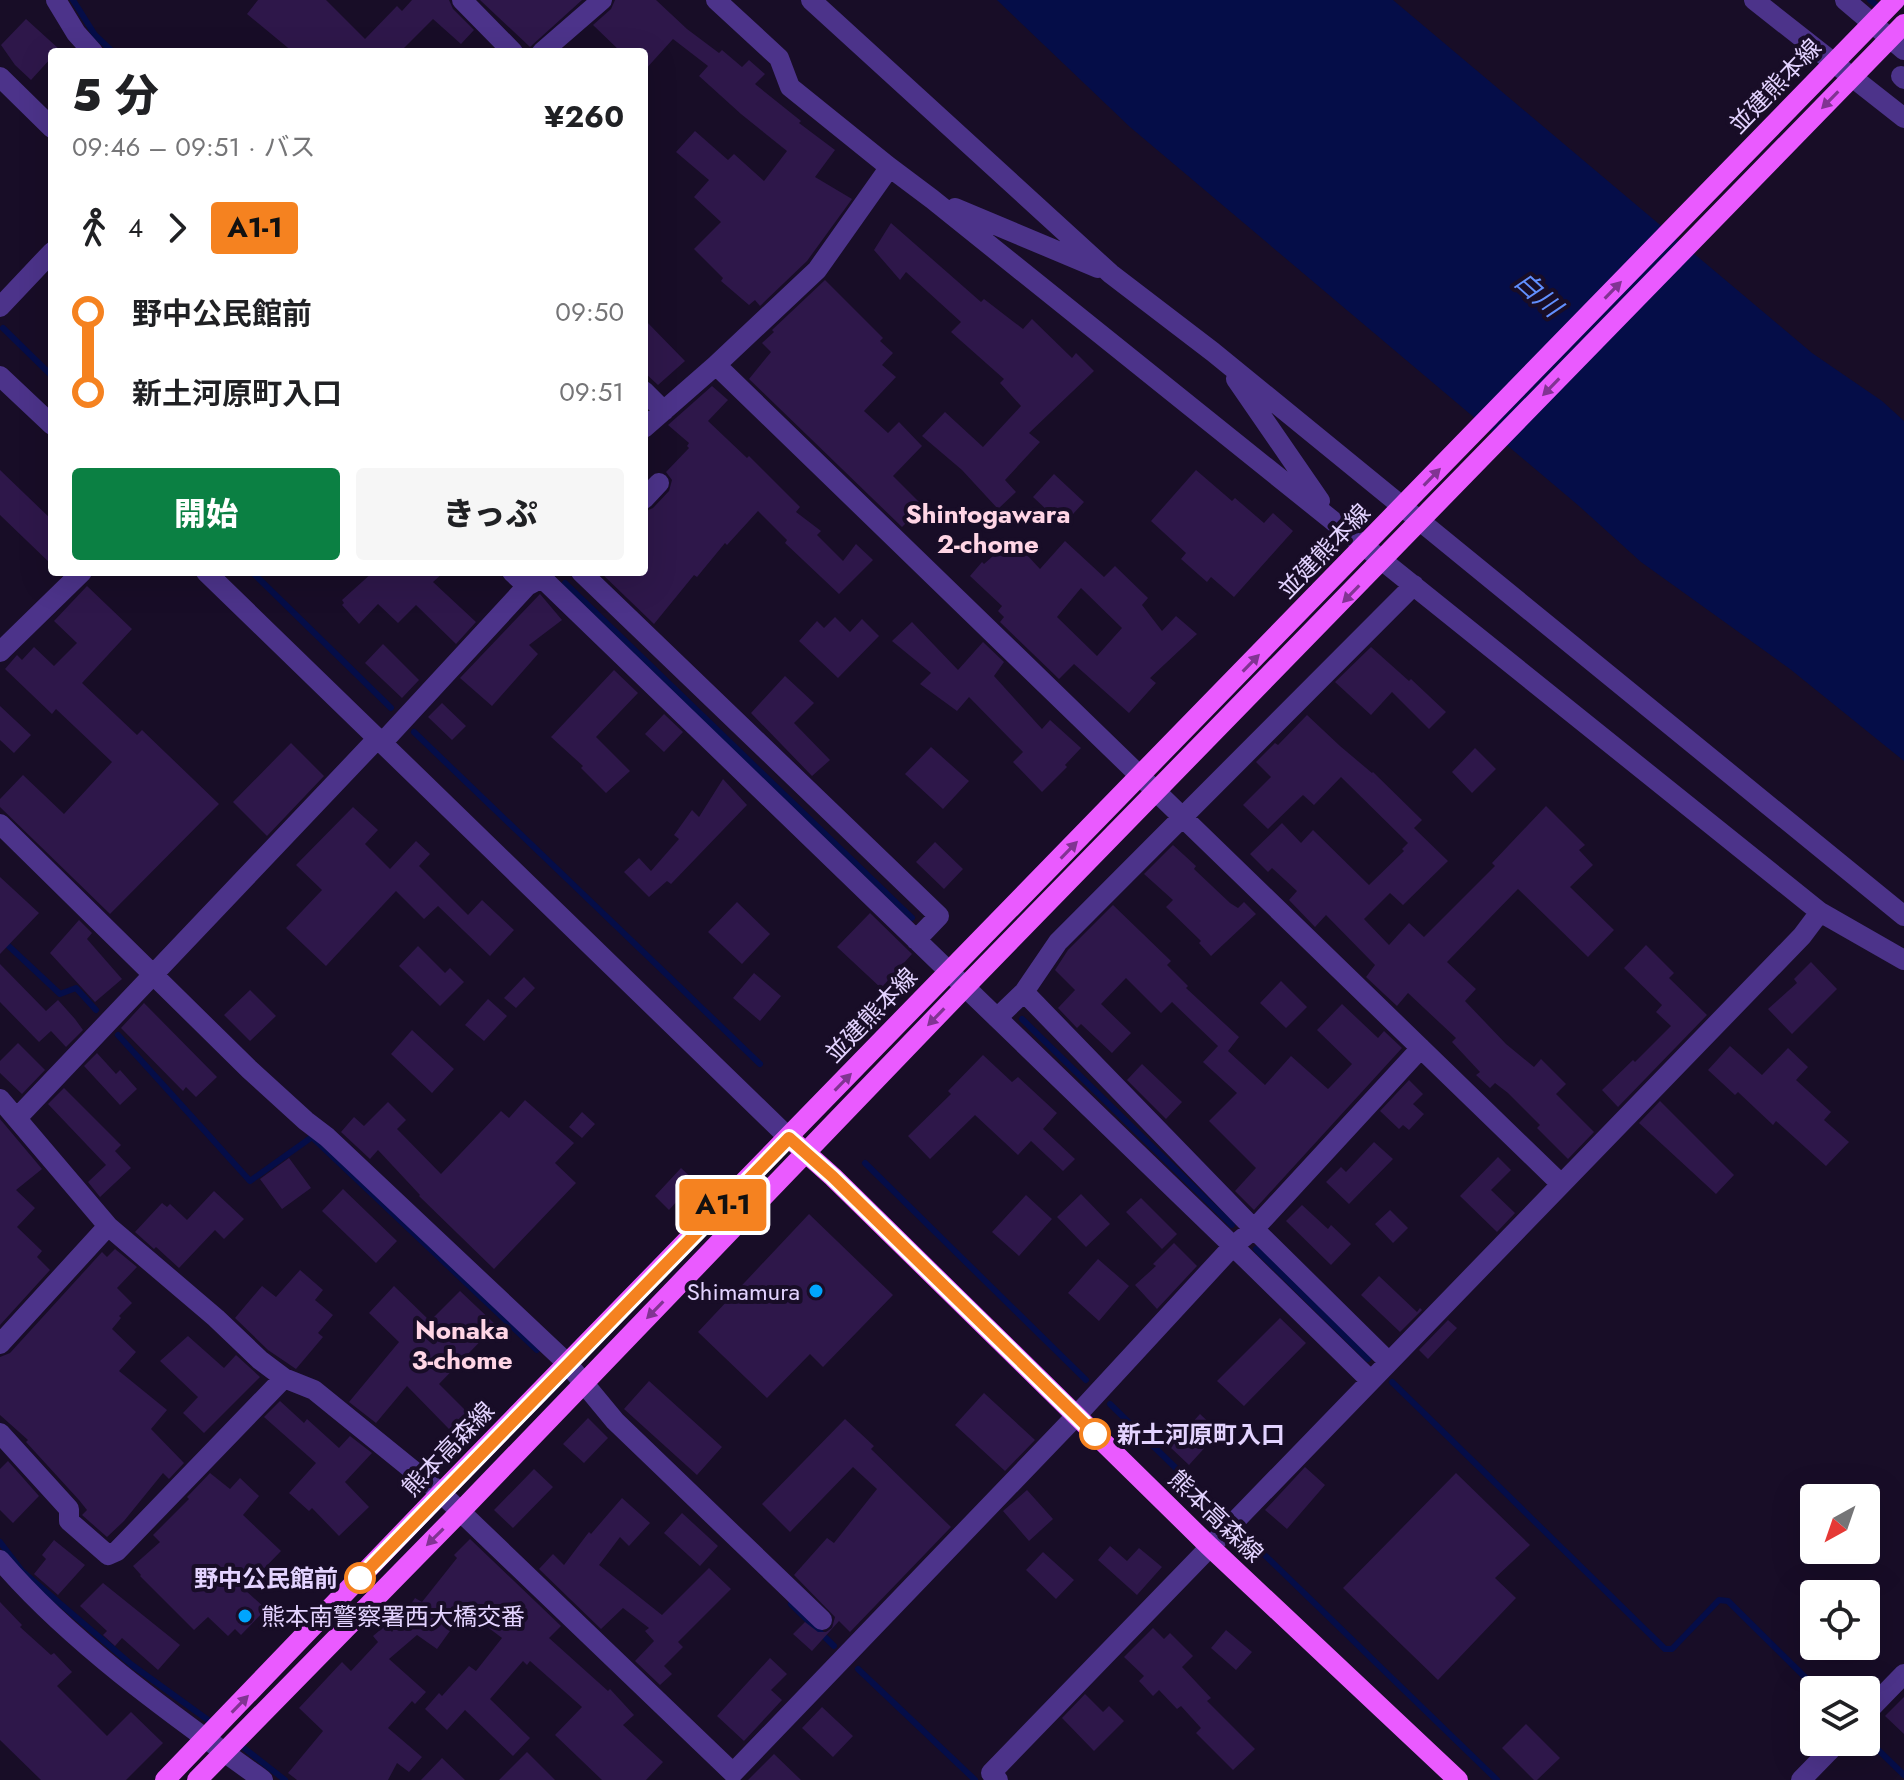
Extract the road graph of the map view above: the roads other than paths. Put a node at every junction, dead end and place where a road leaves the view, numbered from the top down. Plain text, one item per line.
1 (56, 0) edge
2 (462, 0) edge
3 (602, 0) edge
4 (716, 0) edge
5 (811, 0) edge
6 (1754, 0) edge
7 (1845, 0) edge
8 (1895, 0) edge
9 (1904, 24) edge
10 (89, 48) edge
11 (509, 48) edge
12 (547, 48) edge
13 (1904, 50) edge
14 (0, 77) edge
15 (1904, 118) edge
16 (48, 124) edge
17 (888, 166) junction
18 (932, 199) junction
19 (48, 256) edge
20 (1111, 274) junction
21 (0, 307) edge
22 (1224, 361) junction
23 (716, 365) junction
24 (0, 376) edge
25 (648, 395) edge
26 (664, 411) junction
27 (48, 421) edge
28 (648, 425) edge
29 (659, 483) dead end
30 (648, 495) edge
31 (1334, 521) junction
32 (78, 576) edge
33 (210, 576) edge
34 (585, 576) edge
35 (532, 577) edge
36 (1414, 585) junction
37 (0, 652) edge
38 (380, 741) junction
39 (1182, 817) junction
40 (0, 824) edge
41 (1820, 912) junction
42 (1904, 916) edge
43 (916, 940) junction
44 (1904, 960) edge
45 (948, 971) junction
46 (153, 974) junction
47 (965, 987) junction
48 (1024, 992) junction
49 (997, 1018) junction
50 (1421, 1048) junction
51 (0, 1099) edge
52 (17, 1118) junction
53 (789, 1138) junction
54 (805, 1152) junction
55 (1561, 1184) junction
56 (108, 1226) junction
57 (1254, 1229) junction
58 (1233, 1246) junction
59 (0, 1344) edge
60 (1389, 1362) junction
61 (567, 1363) junction
62 (284, 1378) junction
63 (1370, 1380) junction
64 (585, 1384) junction
65 (1076, 1416) junction
66 (0, 1433) edge
67 (441, 1493) junction
68 (459, 1513) junction
69 (1209, 1546) junction
70 (0, 1560) edge
71 (822, 1620) dead end
72 (1904, 1674) edge
73 (1880, 1699) edge
74 (206, 1739) junction
75 (224, 1751) junction
76 (1824, 1756) edge
77 (994, 1777) edge
78 (165, 1780) edge
79 (197, 1780) edge
80 (263, 1780) edge
81 (1458, 1780) edge
82 (1801, 1780) edge

1 - 10 street
2 - 11 street
3 - 12 street
4 - 17 street
5 - 20 street
6 - 15 street
7 - 13 street
45 -> 8 main road, 並建熊本線
9 -> 47 main road, 並建熊本線
14 - 16 street
17 - 18 street
17 - 23 street
18 - 20 street
18 - 31 street
19 - 21 street
20 - 22 street
22 - 31 street
22 - 42 street
23 - 26 street
23 - 39 street
24 - 27 street
25 - 26 street
26 - 28 street
29 - 30 street
31 - 36 street
32 - 37 street
33 - 38 street
34 - 43 street
35 - 38 street
35 - 43 street
36 - 39 street
36 - 41 street
38 - 46 street
38 - 53 street
39 - 48 street
39 - 50 street
40 - 46 street
41 - 44 street
41 - 55 street
43 - 45 street
45 - 47 street
53 -> 45 main road, 並建熊本線
46 - 52 street
46 - 61 street
47 - 49 street
47 -> 54 main road, 並建熊本線
48 - 49 street
48 - 57 street
49 - 58 street
50 - 55 street
50 - 57 street
51 - 52 street
52 - 56 street
53 - 54 main road, 熊本高森線
53 - 61 main road, 熊本高森線
54 -> 64 main road
54 - 65 main road, 熊本高森線
55 - 60 street
56 - 59 street
56 - 62 street
57 - 58 street
57 - 60 street
58 - 63 street
58 - 65 street
60 - 63 street
61 - 64 street
61 - 67 main road, 熊本高森線
62 - 66 street
62 - 67 street
63 - 69 street
64 - 68 main road
64 - 71 street
65 - 68 street
65 - 69 main road, 熊本高森線
67 - 68 street
74 -> 67 main road, 熊本高森線
68 -> 75 main road
69 - 77 street
69 - 81 main road, 熊本高森線
70 - 74 street
72 - 73 street
74 - 75 street
74 - 78 main road, 熊本高森線
75 - 79 main road
75 - 80 street
76 - 82 street

